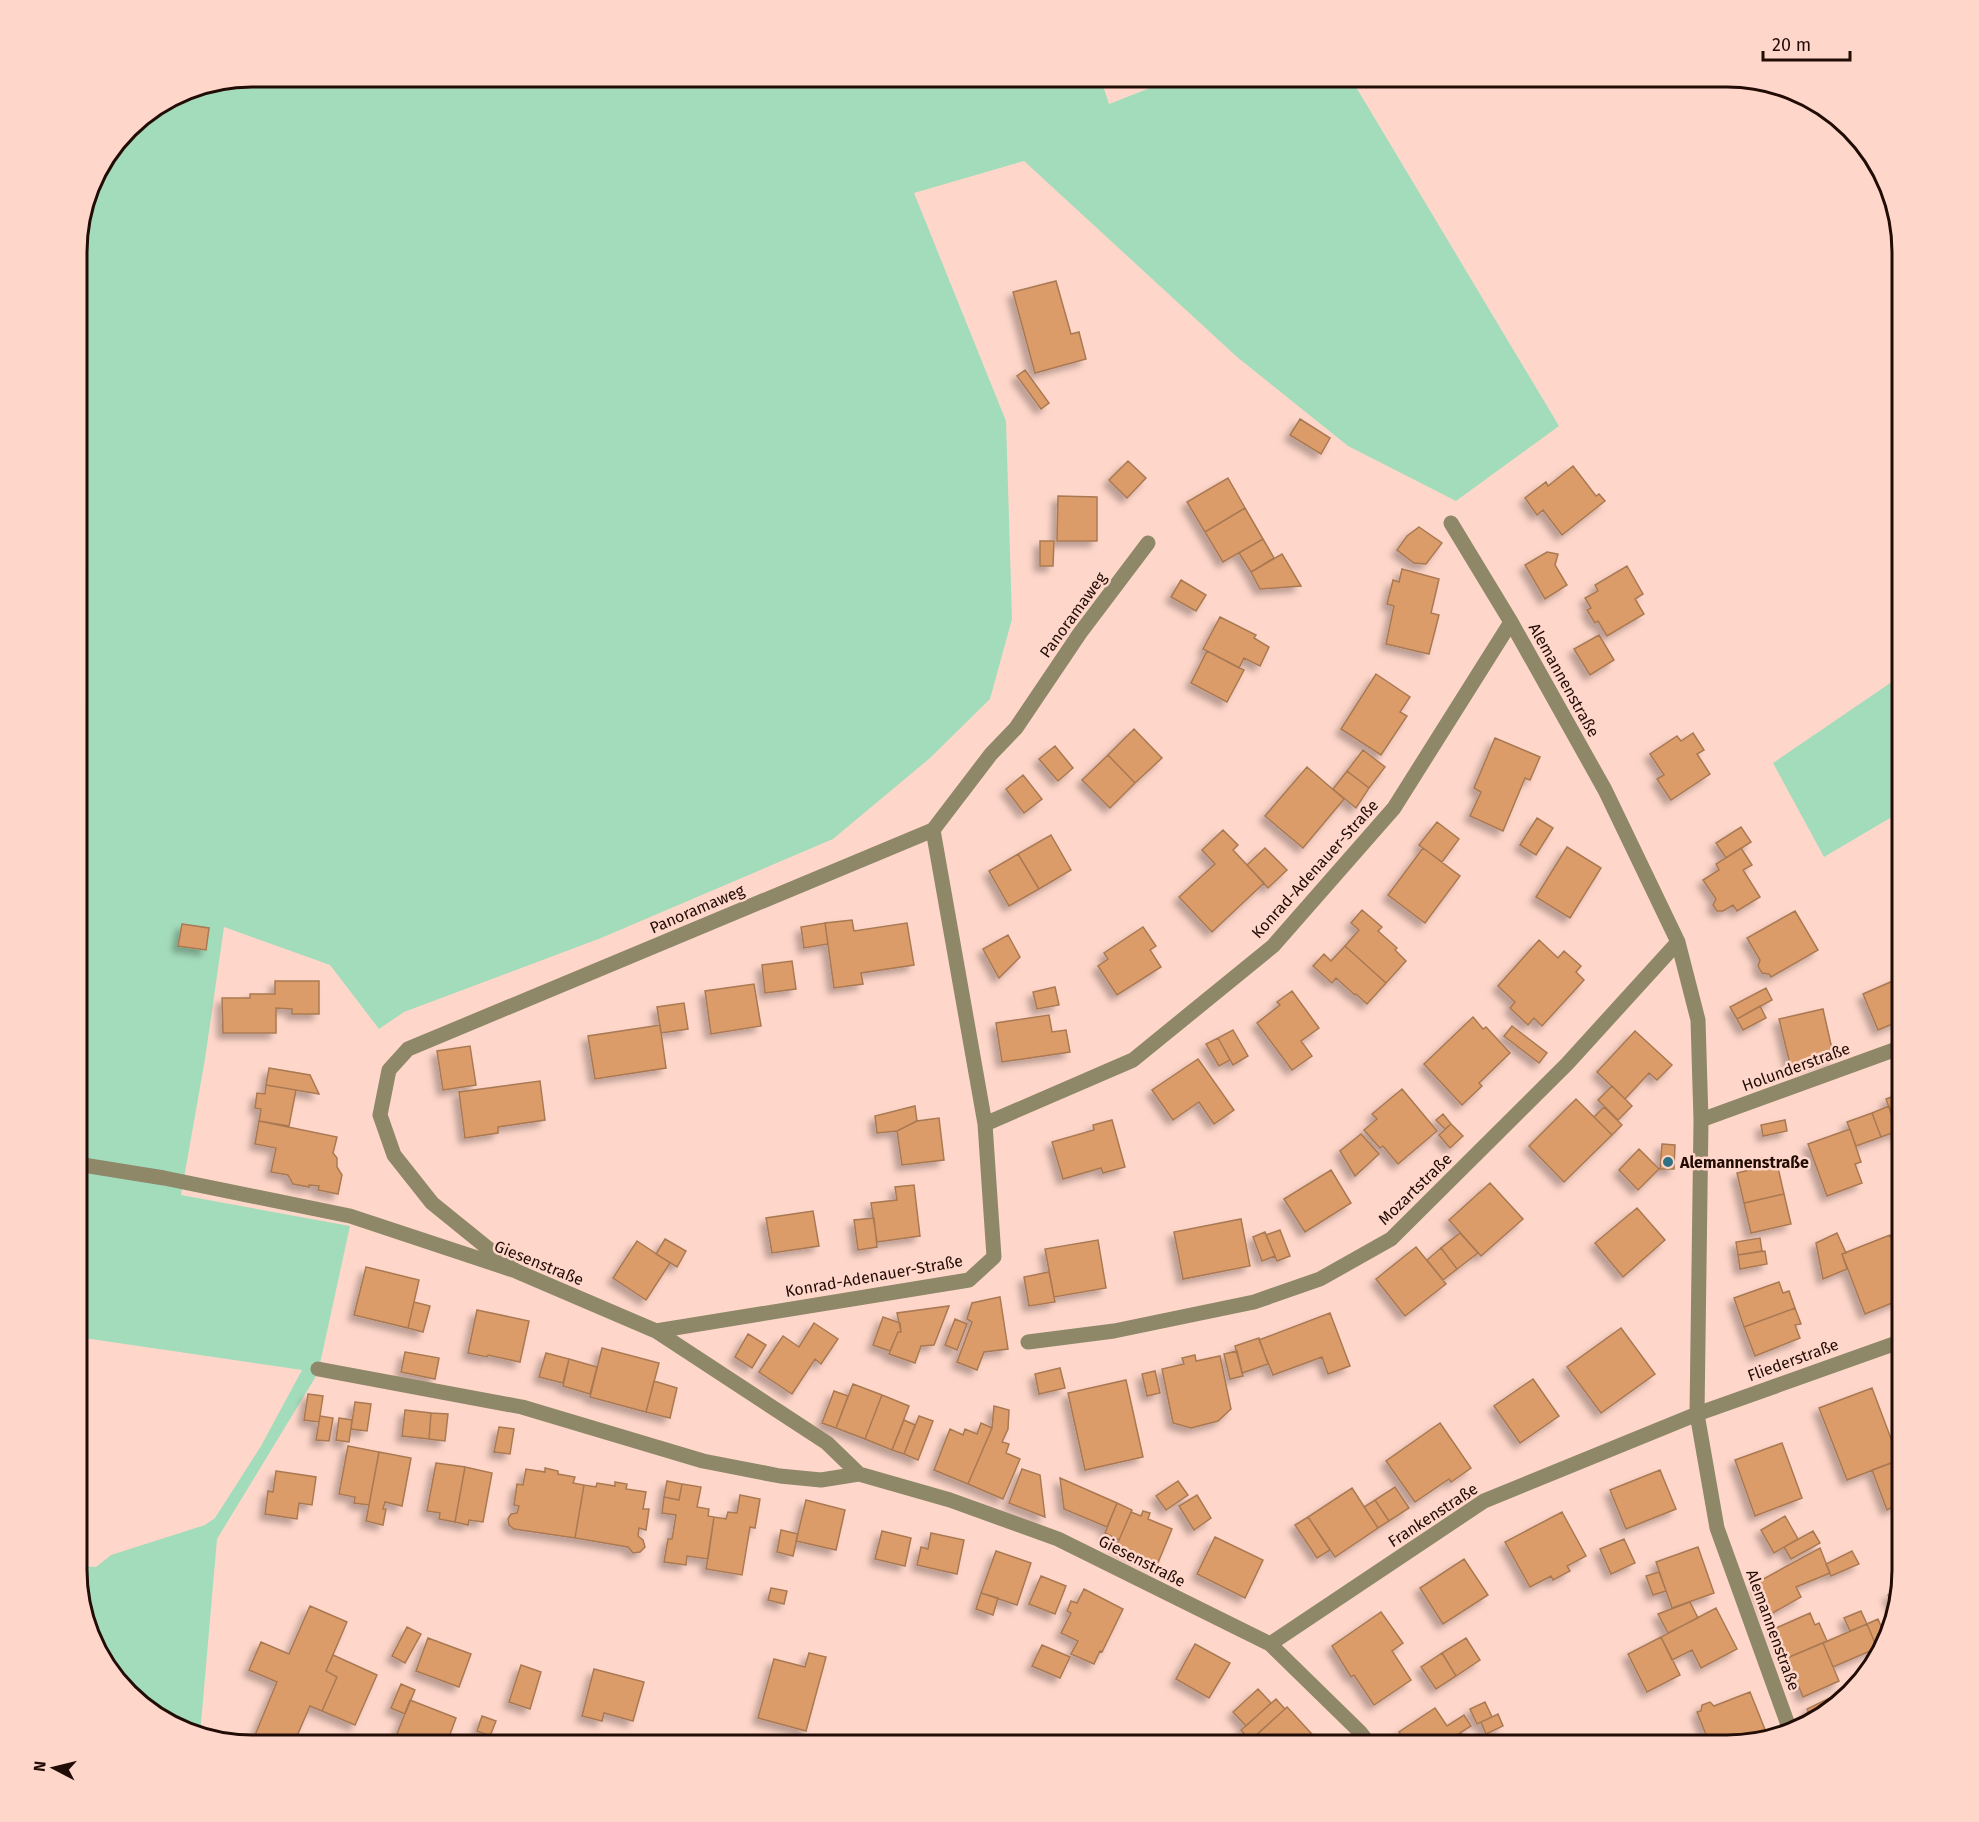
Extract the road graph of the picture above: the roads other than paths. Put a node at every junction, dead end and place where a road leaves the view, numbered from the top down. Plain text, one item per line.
1 (1451, 523) dead end
2 (1148, 543) dead end
3 (1511, 622) junction
4 (933, 830) junction
5 (1678, 942) junction
6 (1892, 1051) edge
7 (1701, 1120) junction
8 (985, 1124) junction
9 (87, 1166) edge
10 (516, 1271) junction
11 (656, 1331) junction
12 (1028, 1342) dead end
13 (1892, 1345) edge
14 (318, 1369) dead end
15 (1697, 1414) junction
16 (859, 1474) junction
17 (1270, 1644) junction
18 (1787, 1723) edge
19 (1362, 1735) edge

1 - 3 street, Alemannenstraße
2 - 4 street, Panoramaweg
3 - 5 street, Alemannenstraße
3 - 8 street, Konrad-Adenauer-Straße
4 - 8 street, Konrad-Adenauer-Straße
4 - 10 street, Panoramaweg
5 - 7 street, Alemannenstraße
5 - 12 street, Mozartstraße
6 - 7 street, Holunderstraße
7 - 15 street, Alemannenstraße
8 - 11 street, Konrad-Adenauer-Straße
9 - 10 street, Giesenstraße
10 - 11 street, Giesenstraße
11 - 16 street, Giesenstraße
13 - 15 street, Fliederstraße
14 - 16 street, Giesenstraße
15 - 17 street, Frankenstraße
15 - 18 street, Alemannenstraße
16 - 17 street, Giesenstraße
17 - 19 street, Giesenstraße

